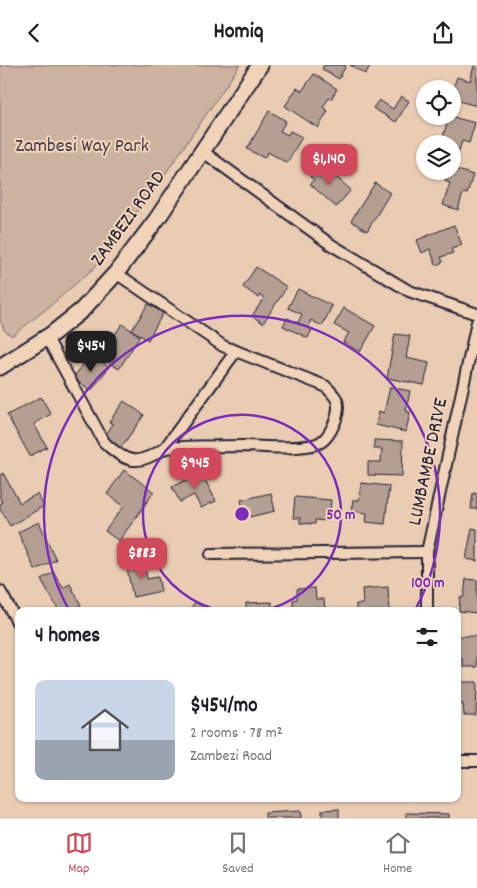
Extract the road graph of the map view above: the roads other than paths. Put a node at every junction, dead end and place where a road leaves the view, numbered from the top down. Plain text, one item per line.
1 (260, 65) edge
2 (202, 151) junction
3 (116, 273) junction
4 (477, 314) edge
5 (477, 322) edge
6 (47, 338) junction
7 (236, 351) junction
8 (0, 367) edge
9 (165, 448) junction
10 (427, 552) junction
11 (211, 554) dead end
12 (0, 591) edge
13 (428, 607) edge
14 (15, 618) edge
15 (461, 761) edge
16 (477, 761) edge

1 - 2 main road, ZAMBEZI ROAD
2 - 3 main road, ZAMBEZI ROAD
2 - 4 street
3 - 6 main road, ZAMBEZI ROAD
3 - 7 street
5 - 10 street, LUMBAMBE DRIVE
6 - 8 main road, ZAMBEZI ROAD
6 - 9 street
7 - 9 street
7 - 9 street
10 - 11 street
10 - 13 street, LUMBAMBE DRIVE
12 - 14 street
15 - 16 street

